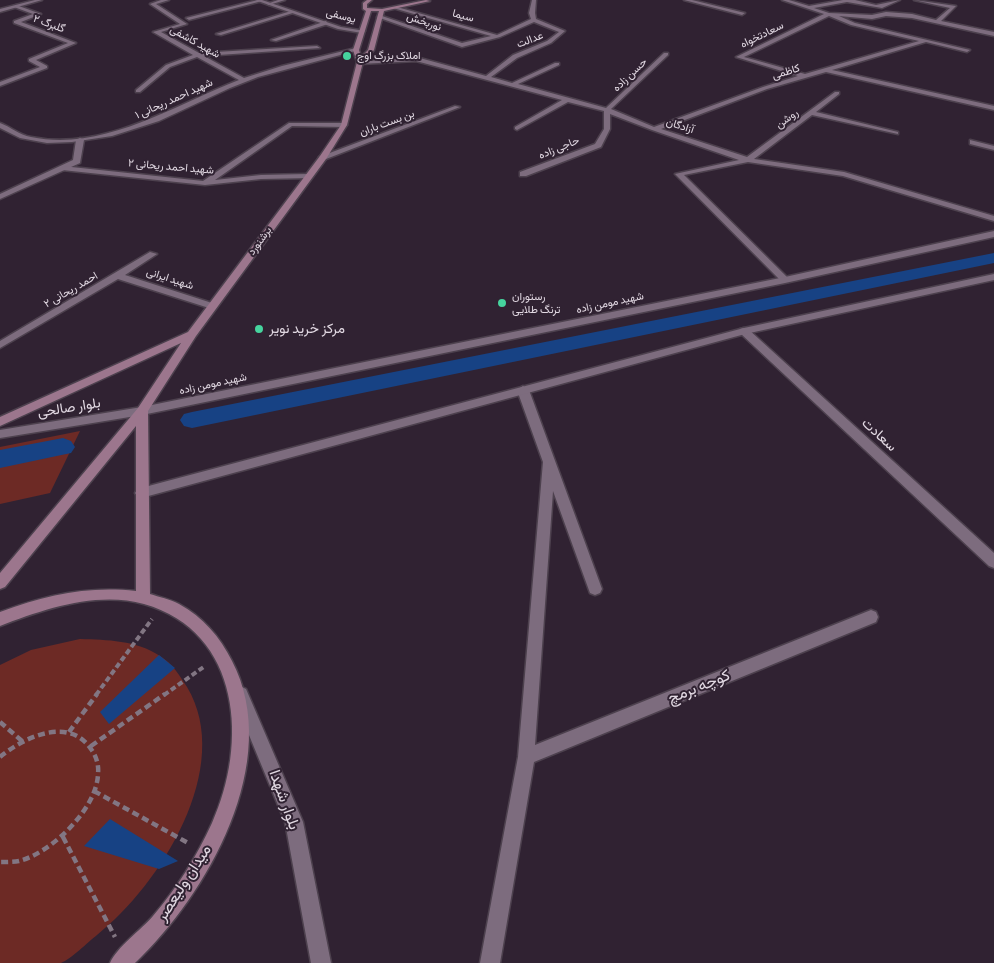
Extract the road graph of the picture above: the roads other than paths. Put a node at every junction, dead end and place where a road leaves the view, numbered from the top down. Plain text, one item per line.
1 (40, 0) edge
2 (167, 0) edge
3 (259, 0) edge
4 (283, 0) edge
5 (369, 0) edge
6 (398, 0) edge
7 (437, 0) edge
8 (534, 0) edge
9 (686, 0) edge
10 (784, 0) edge
11 (898, 0) edge
12 (916, 0) edge
13 (32, 1) edge
14 (428, 1) edge
15 (387, 2) dead end
16 (269, 4) junction
17 (16, 6) junction
18 (394, 8) junction
19 (809, 8) junction
20 (369, 10) junction
21 (382, 10) junction
22 (0, 11) edge
23 (292, 12) junction
24 (742, 13) dead end
25 (829, 14) junction
26 (380, 17) junction
27 (189, 18) dead end
28 (534, 20) junction
29 (936, 22) junction
30 (326, 23) junction
31 (362, 31) junction
32 (220, 34) dead end
33 (994, 34) edge
34 (498, 36) junction
35 (274, 40) dead end
36 (926, 40) junction
37 (462, 46) joint
38 (317, 48) dead end
39 (356, 50) junction
40 (967, 50) dead end
41 (666, 54) dead end
42 (198, 55) junction
43 (360, 62) junction
44 (556, 64) dead end
45 (828, 71) junction
46 (807, 77) junction
47 (487, 78) junction
48 (243, 80) junction
49 (0, 84) edge
50 (512, 85) junction
51 (138, 92) dead end
52 (837, 93) dead end
53 (566, 100) junction
54 (457, 108) dead end
55 (994, 108) edge
56 (608, 110) junction
57 (811, 114) junction
58 (344, 125) junction
59 (0, 126) edge
60 (517, 128) dead end
61 (654, 130) junction
62 (896, 133) dead end
63 (80, 140) junction
64 (973, 142) dead end
65 (994, 148) edge
66 (323, 157) junction
67 (748, 160) junction
68 (62, 168) junction
69 (523, 174) dead end
70 (308, 176) junction
71 (205, 184) junction
72 (0, 196) edge
73 (994, 219) edge
74 (994, 234) edge
75 (153, 254) dead end
76 (120, 276) junction
77 (994, 277) edge
78 (785, 280) junction
79 (212, 306) junction
80 (744, 331) junction
81 (192, 334) junction
82 (0, 346) edge
83 (523, 390) junction
84 (142, 411) junction
85 (0, 422) edge
86 (0, 434) edge
87 (549, 462) junction
88 (141, 493) junction
89 (994, 562) edge
90 (0, 583) edge
91 (595, 589) dead end
92 (143, 598) junction
93 (871, 617) dead end
94 (0, 619) edge
95 (232, 673) junction
96 (526, 757) junction
97 (123, 960) edge
98 (321, 963) edge
99 (490, 963) edge

1 - 13 street
2 - 42 street, شهید کاشفی
3 - 16 street, یوسفی
3 - 27 street
4 - 16 street
5 - 20 main road
6 - 14 main road
7 - 14 main road
8 - 28 street, عدالت
9 - 24 street
10 - 19 street
11 - 19 street
12 - 29 street
13 - 17 street
14 - 18 main road
15 - 21 main road
16 - 23 street, یوسفی
17 - 22 street
17 - 49 street, گلبرگ ۲
18 - 21 main road
18 - 34 street, سیما
19 - 25 street
20 - 21 main road
20 - 31 main road
21 - 26 main road
23 - 30 street, یوسفی
23 - 32 street
25 - 29 street
25 - 36 street
25 - 46 street, سعادتخواه
26 - 37 street, نوربخش
26 - 43 main road
28 - 34 street, سیما
28 - 47 street, عدالت
29 - 33 street
30 - 31 street, یوسفی
30 - 35 street
31 - 39 main road
34 - 37 street, سیما
36 - 40 street
36 - 45 street, کاظمی
38 - 42 street
39 - 43 main road
39 - 48 street, شهید احمد ریحانی ۱
41 - 56 street, حسن زاده
42 - 48 street, شهید کاشفی
42 - 51 street
43 - 47 street, آزادگان
43 - 58 main road, برشنورد
44 - 50 street
45 - 46 street, کاظمی
45 - 55 street
46 - 61 street, کاظمی
47 - 50 street, آزادگان
48 - 63 street, شهید احمد ریحانی ۱
50 - 53 street, آزادگان
52 - 57 street, روشن
53 - 56 street, آزادگان
53 - 60 street
54 - 66 street, بن بست باران
56 - 61 street, آزادگان
56 - 69 street, حاجی زاده
57 - 62 street
57 - 67 street, روشن
58 - 66 main road, برشنورد
58 - 71 street
59 - 63 street, شهید احمد ریحانی ۱
61 - 67 street, آزادگان
63 - 68 street
64 - 65 street
66 - 70 main road, برشنورد
67 - 73 street, آزادگان
67 - 78 street
68 - 71 street, شهید احمد ریحانی ۲
68 - 72 street
70 - 71 street, شهید احمد ریحانی ۲
70 - 79 main road, برشنورد
74 - 78 street, شهید مومن زاده
75 - 76 street, احمد ریحانی ۲
76 - 79 street, شهید ایرانی
76 - 82 street, احمد ریحانی ۲
77 - 80 street
78 - 84 street, شهید مومن زاده
79 - 81 main road, برشنورد
80 - 83 street
80 - 89 street, سعادت
81 - 84 main road, برشنورد
81 - 85 main road
83 - 87 street
83 - 88 street
84 - 86 street, بلوار صالحی
84 - 88 main road
84 - 90 main road, برشنورد
87 - 91 street
87 - 96 street
88 - 92 main road
92 - 94 main road, میدان ولیعصر
92 - 95 main road, میدان ولیعصر
93 - 96 street, کوچه برمچ
95 - 97 main road, میدان ولیعصر
95 - 98 street, بلوار شهدا
96 - 99 street

